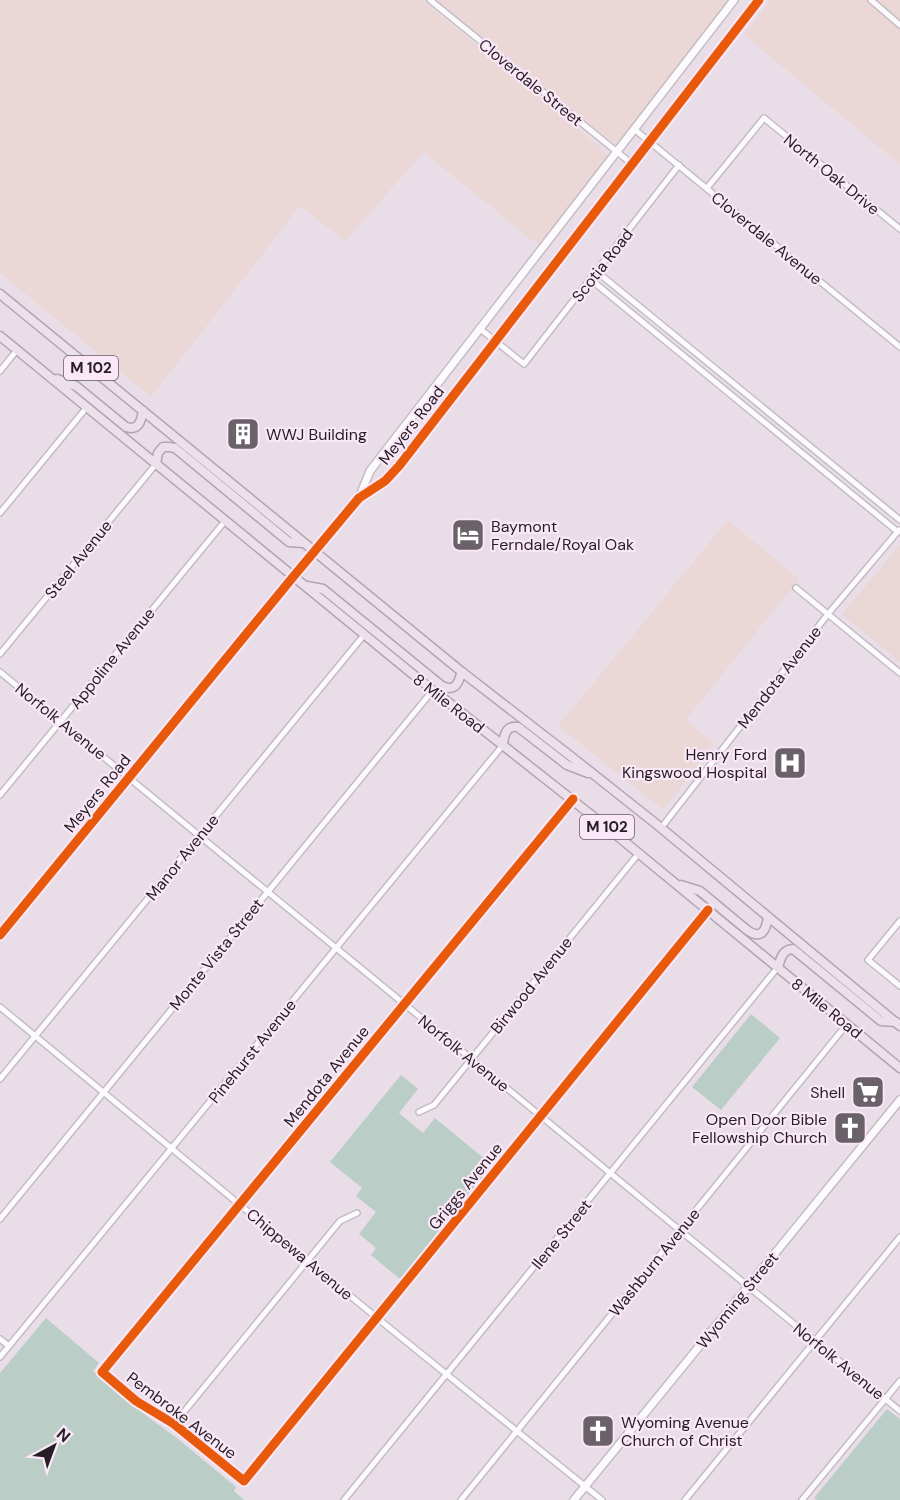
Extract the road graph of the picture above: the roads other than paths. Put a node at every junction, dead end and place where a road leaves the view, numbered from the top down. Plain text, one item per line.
1 (430, 0) edge
2 (734, 0) edge
3 (759, 0) edge
4 (871, 0) edge
5 (900, 25) edge
6 (634, 129) junction
7 (650, 141) junction
8 (617, 152) junction
9 (632, 164) junction
10 (679, 165) junction
11 (707, 188) junction
12 (900, 230) edge
13 (597, 271) junction
14 (590, 279) junction
15 (0, 294) edge
16 (650, 315) junction
17 (643, 323) junction
18 (479, 328) junction
19 (0, 336) edge
20 (495, 341) junction
21 (900, 347) edge
22 (17, 350) junction
23 (0, 371) edge
24 (50, 377) junction
25 (743, 391) junction
26 (736, 399) junction
27 (87, 407) junction
28 (143, 411) junction
29 (792, 431) junction
30 (785, 439) junction
31 (156, 464) junction
32 (841, 472) junction
33 (835, 480) junction
34 (360, 498) junction
35 (0, 513) edge
36 (225, 520) junction
37 (900, 520) edge
38 (899, 530) edge
39 (303, 543) junction
40 (315, 552) junction
41 (293, 577) junction
42 (304, 585) junction
43 (796, 588) dead end
44 (828, 614) junction
45 (364, 634) junction
46 (0, 654) edge
47 (0, 672) edge
48 (462, 672) junction
49 (900, 673) edge
50 (433, 690) junction
51 (60, 721) junction
52 (503, 745) junction
53 (597, 777) junction
54 (129, 778) junction
55 (0, 795) edge
56 (573, 799) junction
57 (661, 828) junction
58 (200, 836) junction
59 (639, 853) junction
60 (678, 884) junction
61 (268, 892) junction
62 (708, 910) junction
63 (768, 917) junction
64 (900, 921) edge
65 (0, 935) edge
66 (337, 948) junction
67 (778, 967) junction
68 (900, 986) edge
69 (404, 1004) junction
70 (0, 1007) edge
71 (847, 1024) junction
72 (898, 1024) edge
73 (35, 1036) junction
74 (471, 1059) junction
75 (900, 1068) edge
76 (0, 1079) edge
77 (104, 1092) junction
78 (900, 1100) edge
79 (419, 1112) dead end
80 (542, 1116) junction
81 (171, 1149) junction
82 (610, 1174) junction
83 (240, 1204) junction
84 (357, 1213) dead end
85 (0, 1219) edge
86 (680, 1230) junction
87 (900, 1237) edge
88 (307, 1261) junction
89 (749, 1286) junction
90 (377, 1318) junction
91 (0, 1339) edge
92 (815, 1341) junction
93 (9, 1346) junction
94 (0, 1357) edge
95 (102, 1372) joint
96 (447, 1375) junction
97 (900, 1381) edge
98 (885, 1399) junction
99 (900, 1411) edge
100 (174, 1424) junction
101 (517, 1432) junction
102 (244, 1481) joint
103 (585, 1486) junction
104 (344, 1500) edge
105 (461, 1500) edge
106 (574, 1500) edge
107 (602, 1500) edge
108 (685, 1500) edge
109 (802, 1500) edge

1 - 8 street, Cloverdale Street
2 - 6 street, Meyers Road
3 - 7 street, Meyers Road
4 - 5 street
6 - 7 street, Cloverdale Avenue
6 - 8 street, Meyers Road
7 - 9 street, Meyers Road
7 - 10 street, Cloverdale Avenue
8 - 9 street, Cloverdale Street
8 - 18 street, Meyers Road
9 - 20 street, Meyers Road
10 - 11 street, Cloverdale Avenue
10 - 13 street, Scotia Road
11 - 12 street, North Oak Drive
11 - 21 street, Cloverdale Avenue
13 - 14 street, Scotia Road
13 - 16 street
14 - 17 street
14 - 20 street, Scotia Road
15 - 28 highway, 8 Mile Road / M 102
16 - 17 street
16 - 25 street
17 - 26 street
18 - 20 street
18 - 34 street, Meyers Road
19 - 22 highway, 8 Mile Road / M 102
20 - 34 street, Meyers Road
22 - 23 street
22 - 24 highway, 8 Mile Road / M 102
24 - 27 highway, 8 Mile Road / M 102
24 - 28 highway
25 - 26 street
25 - 29 street
26 - 30 street
27 - 31 highway, 8 Mile Road / M 102
27 - 35 street
28 - 39 highway, 8 Mile Road / M 102
29 - 30 street
29 - 32 street
30 - 33 street
31 - 36 highway, 8 Mile Road / M 102
31 - 39 highway
31 - 46 street, Steel Avenue
32 - 33 street
32 - 37 street
33 - 38 street
34 - 40 street, Meyers Road
36 - 41 highway, 8 Mile Road / M 102
36 - 51 street, Appoline Avenue
38 - 44 street, Mendota Avenue
39 - 40 highway, 8 Mile Road / M 102
40 - 41 street, Meyers Road
40 - 48 highway, 8 Mile Road / M 102
41 - 42 highway, 8 Mile Road / M 102
41 - 54 street, Meyers Road
42 - 45 highway, 8 Mile Road / M 102
42 - 48 highway
43 - 44 street
44 - 49 street
44 - 57 street, Mendota Avenue
45 - 50 highway, 8 Mile Road / M 102
45 - 58 street, Manor Avenue
47 - 51 street, Norfolk Avenue
48 - 53 highway, 8 Mile Road / M 102
50 - 52 highway, 8 Mile Road / M 102
50 - 61 street, Monte Vista Street
51 - 54 street, Norfolk Avenue
51 - 55 street, Appoline Avenue
52 - 53 highway
52 - 56 highway, 8 Mile Road / M 102
52 - 66 street, Pinehurst Avenue
53 - 57 highway, 8 Mile Road / M 102
54 - 58 street, Norfolk Avenue
54 - 65 street, Meyers Road
56 - 59 highway, 8 Mile Road / M 102
56 - 69 street, Mendota Avenue
57 - 63 highway, 8 Mile Road / M 102
58 - 61 street, Norfolk Avenue
58 - 73 street, Manor Avenue
59 - 60 highway, 8 Mile Road / M 102
59 - 74 street, Birwood Avenue
60 - 62 highway, 8 Mile Road / M 102
60 - 63 highway
61 - 66 street, Norfolk Avenue
61 - 77 street, Monte Vista Street
62 - 67 highway, 8 Mile Road / M 102
62 - 80 street, Griggs Avenue
63 - 72 highway, 8 Mile Road / M 102
64 - 68 street
66 - 69 street, Norfolk Avenue
66 - 81 street, Pinehurst Avenue
67 - 71 highway, 8 Mile Road / M 102
67 - 72 highway
67 - 82 street, Ilene Street
69 - 74 street, Norfolk Avenue
69 - 83 street, Mendota Avenue
70 - 73 street, Chippewa Avenue
71 - 75 highway, 8 Mile Road / M 102
71 - 86 street, Washburn Avenue
73 - 76 street, Manor Avenue
73 - 77 street, Chippewa Avenue
74 - 79 street, Birwood Avenue
74 - 80 street, Norfolk Avenue
77 - 81 street, Chippewa Avenue
77 - 85 street, Monte Vista Street
78 - 89 street, Wyoming Street
80 - 82 street, Norfolk Avenue
80 - 90 street, Griggs Avenue
81 - 83 street, Chippewa Avenue
81 - 93 street, Pinehurst Avenue
82 - 86 street, Norfolk Avenue
82 - 96 street, Ilene Street
83 - 88 street, Chippewa Avenue
83 - 95 street, Mendota Avenue
84 - 88 street
86 - 89 street, Norfolk Avenue
86 - 101 street, Washburn Avenue
87 - 92 street
88 - 90 street, Chippewa Avenue
88 - 100 street
89 - 92 street, Norfolk Avenue
89 - 103 street, Wyoming Street
90 - 96 street, Chippewa Avenue
90 - 102 street, Griggs Avenue
91 - 93 street
92 - 98 street, Norfolk Avenue
92 - 108 street
93 - 94 street, Pinehurst Avenue
95 - 100 street, Pembroke Avenue
96 - 101 street, Chippewa Avenue
96 - 104 street, Ilene Street
97 - 98 street
98 - 99 street, Norfolk Avenue
98 - 109 street
100 - 102 street, Pembroke Avenue
101 - 103 street, Chippewa Avenue
101 - 105 street, Washburn Avenue
103 - 106 street, Wyoming Street
103 - 107 street, Chippewa Avenue

